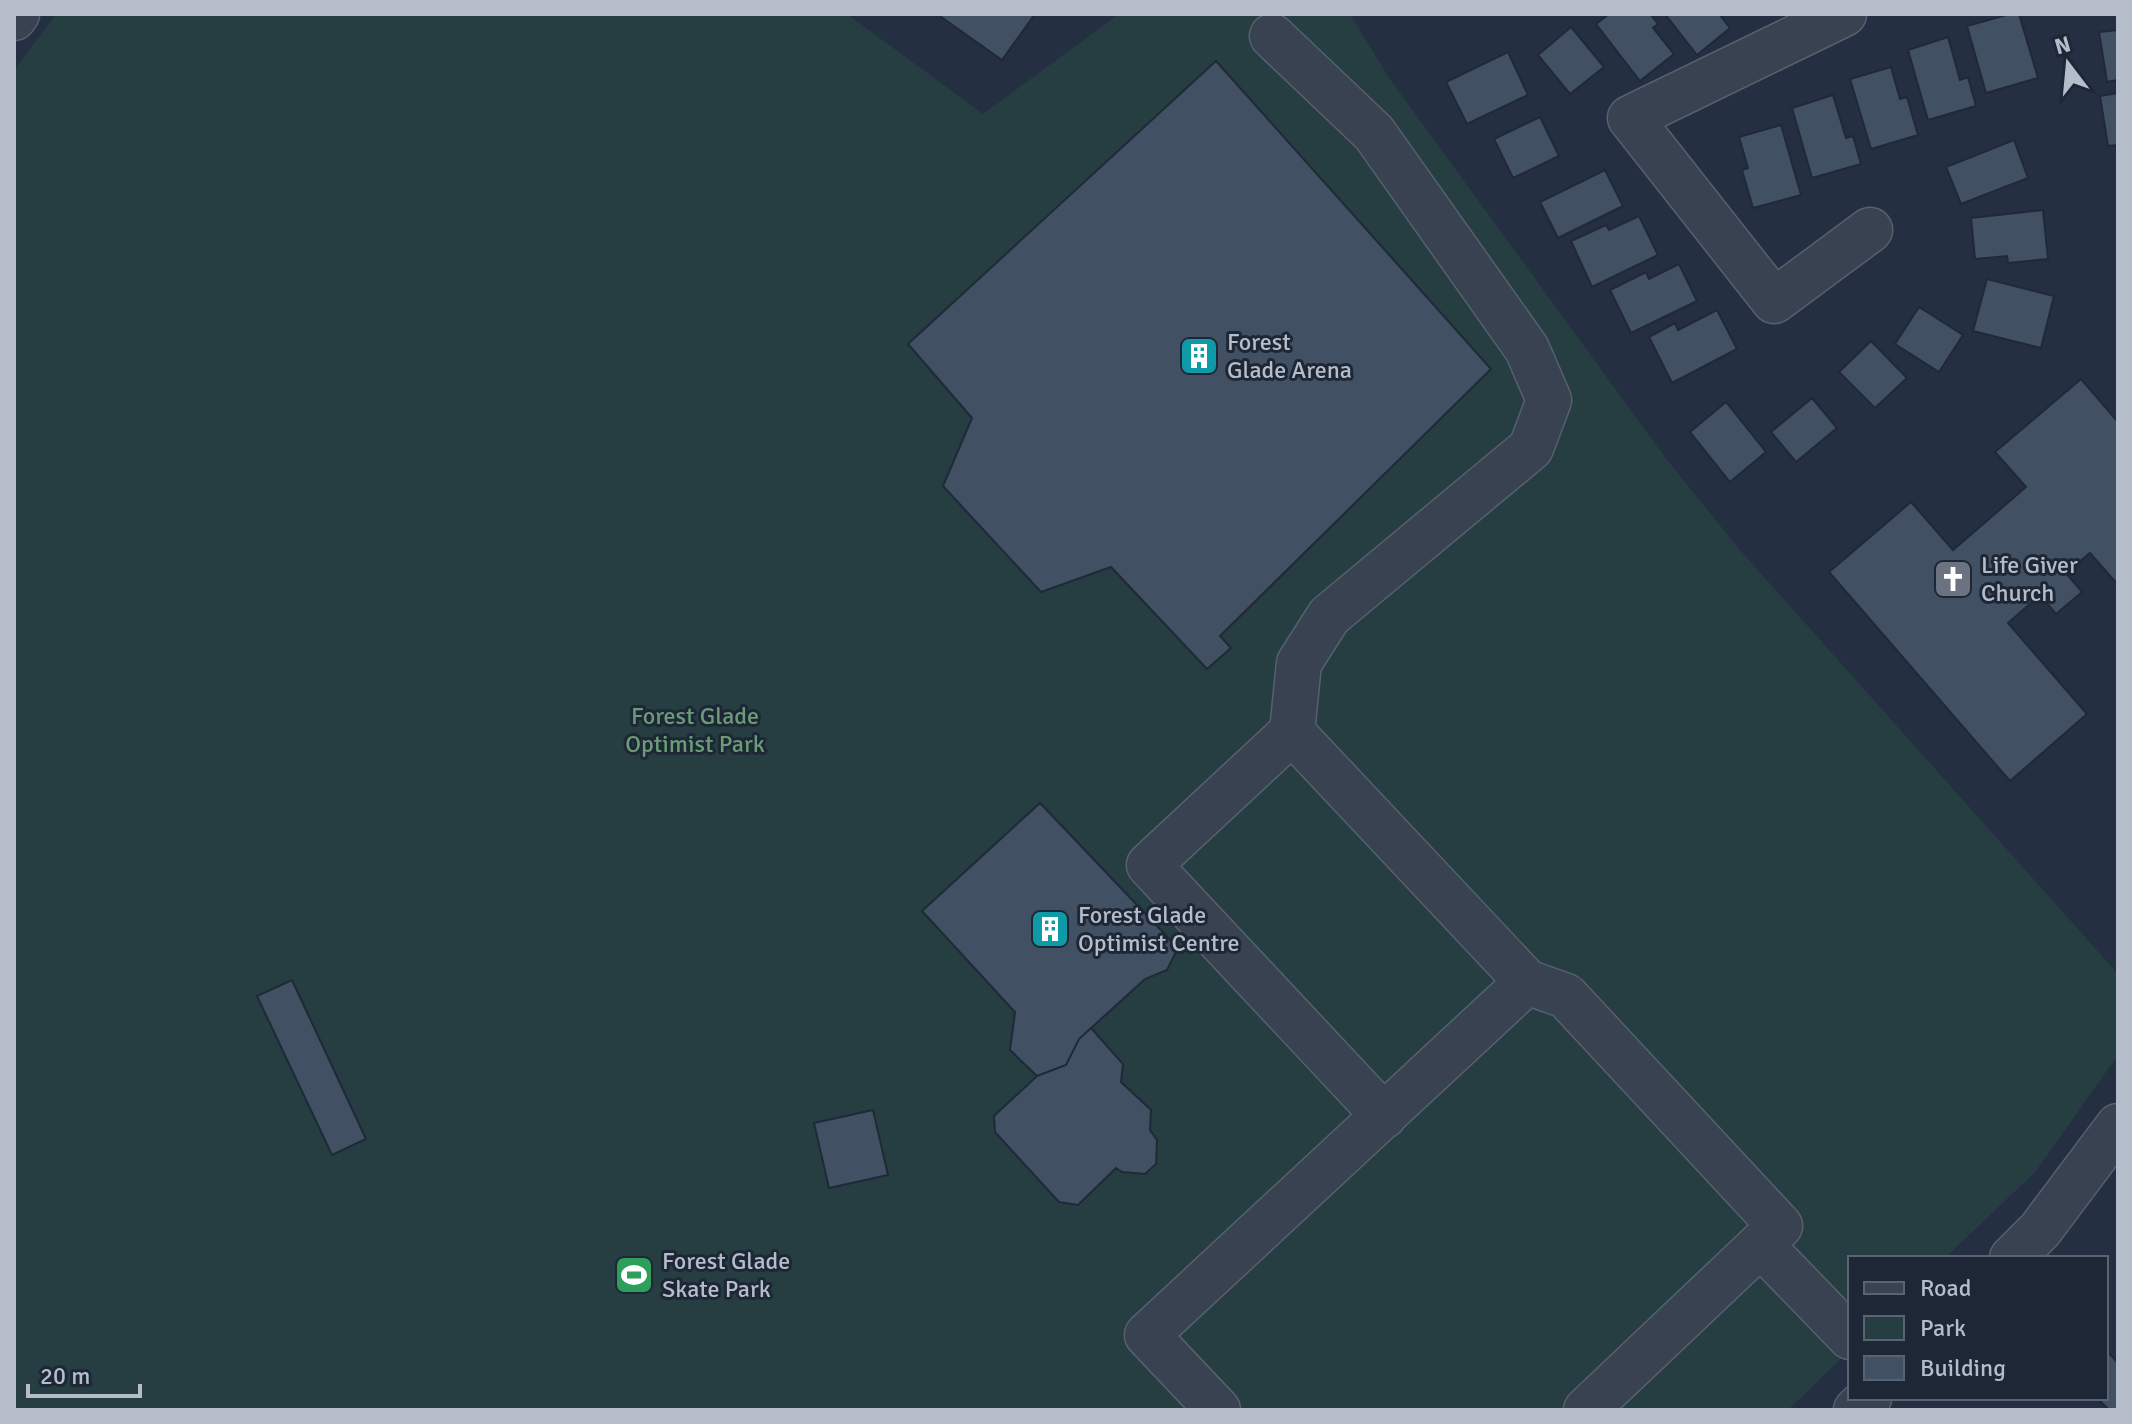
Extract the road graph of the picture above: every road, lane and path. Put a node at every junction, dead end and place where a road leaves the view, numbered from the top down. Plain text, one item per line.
1 (1844, 14) edge
2 (1272, 36) dead end
3 (1870, 230) dead end
4 (1292, 732) junction
5 (1527, 982) junction
6 (1384, 1116) junction
7 (2118, 1126) edge
8 (1761, 1245) junction
9 (2014, 1256) edge
10 (1848, 1335) edge
11 (1218, 1410) edge
12 (1586, 1410) edge

1 - 3 street
2 - 4 street
4 - 5 street
4 - 6 street
5 - 6 street
5 - 8 street
6 - 11 street
7 - 9 street
8 - 10 street
8 - 12 street

